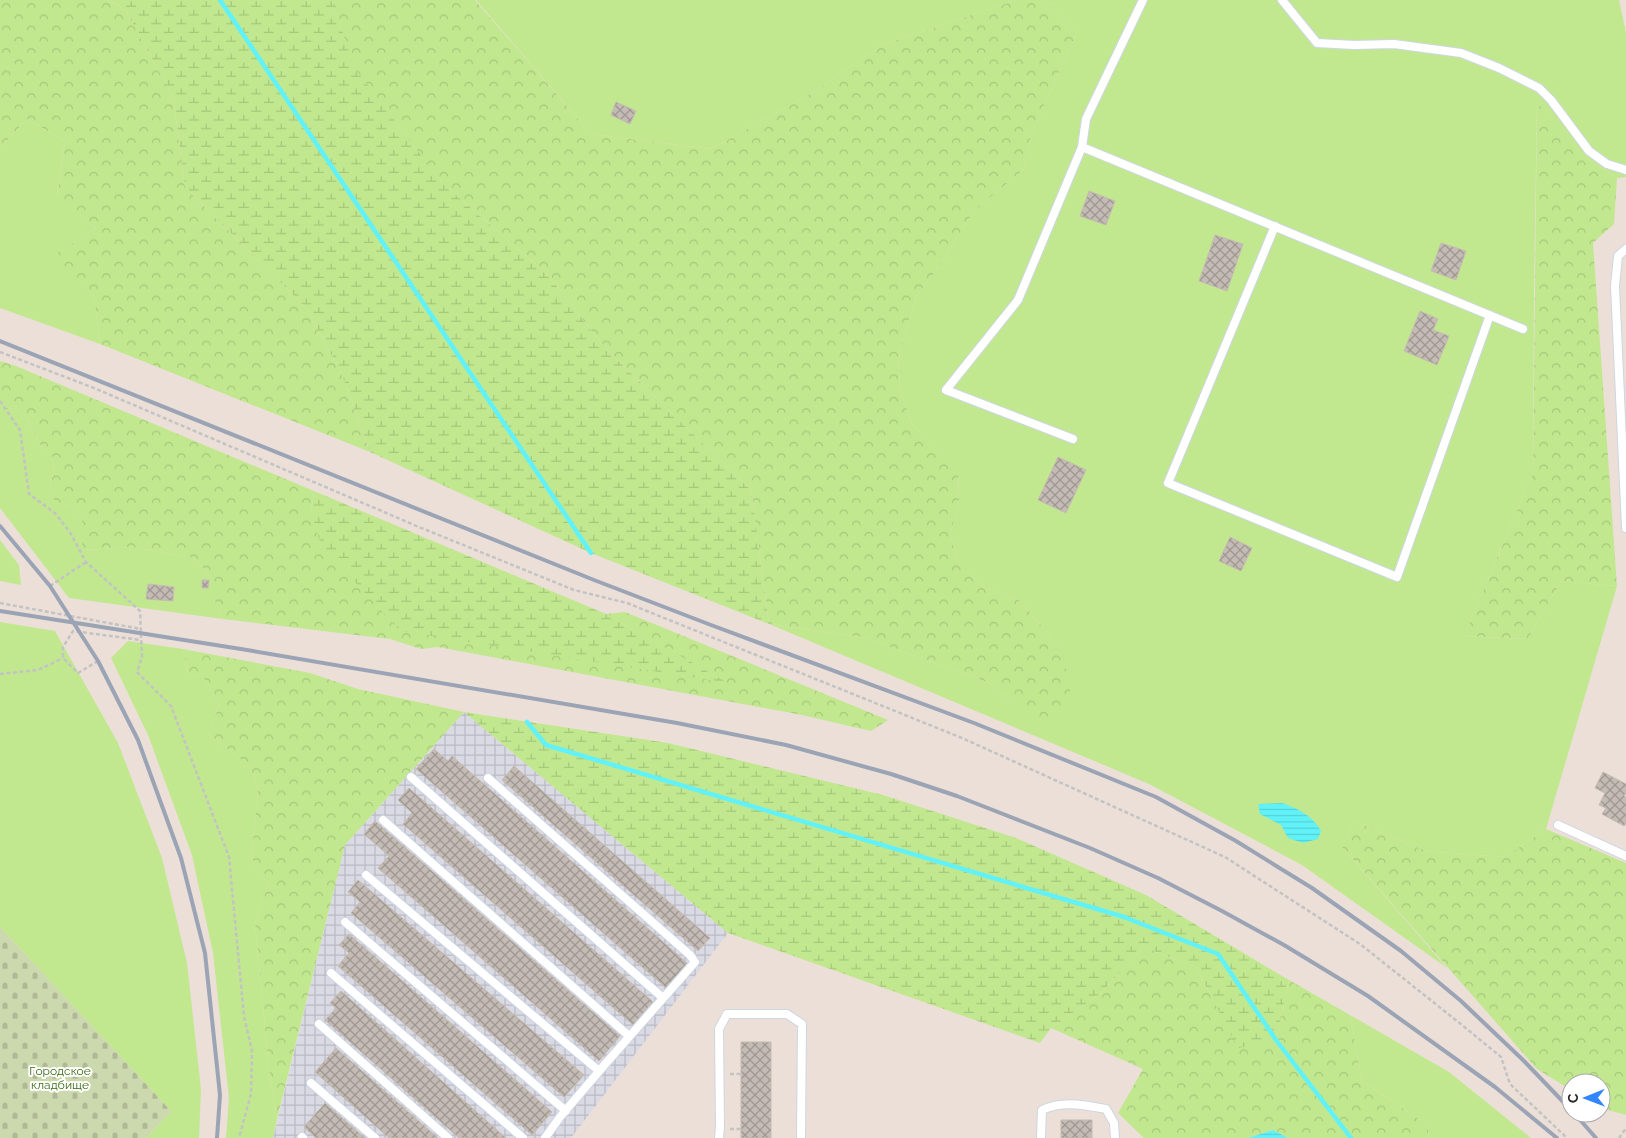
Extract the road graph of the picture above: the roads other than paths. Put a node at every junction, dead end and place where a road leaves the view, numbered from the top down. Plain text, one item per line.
1 (1143, 0) edge
2 (1282, 0) edge
3 (1082, 147) junction
4 (1626, 170) edge
5 (1275, 226) junction
6 (1626, 249) edge
7 (1490, 315) junction
8 (1523, 329) dead end
9 (1073, 439) dead end
10 (1626, 528) edge
11 (411, 777) dead end
12 (488, 778) dead end
13 (383, 820) dead end
14 (1558, 824) dead end
15 (1626, 856) edge
16 (366, 875) dead end
17 (345, 922) dead end
18 (331, 973) dead end
19 (663, 998) junction
20 (319, 1024) dead end
21 (629, 1036) junction
22 (599, 1071) junction
23 (312, 1083) dead end
24 (566, 1111) junction
25 (375, 1138) edge
26 (448, 1138) edge
27 (523, 1138) edge
28 (545, 1138) edge
29 (719, 1138) edge
30 (801, 1138) edge
31 (1041, 1138) edge
32 (1115, 1138) edge

1 - 3 lane
2 - 4 lane
3 - 5 lane
3 - 9 lane
5 - 7 lane
5 - 7 lane
6 - 10 lane
7 - 8 lane
11 - 19 lane
12 - 19 lane
13 - 21 lane
14 - 15 lane
16 - 22 lane
17 - 24 lane
18 - 27 lane
19 - 21 lane
20 - 26 lane
21 - 22 lane
22 - 24 lane
23 - 25 lane
24 - 28 lane
29 - 30 lane
31 - 32 lane

